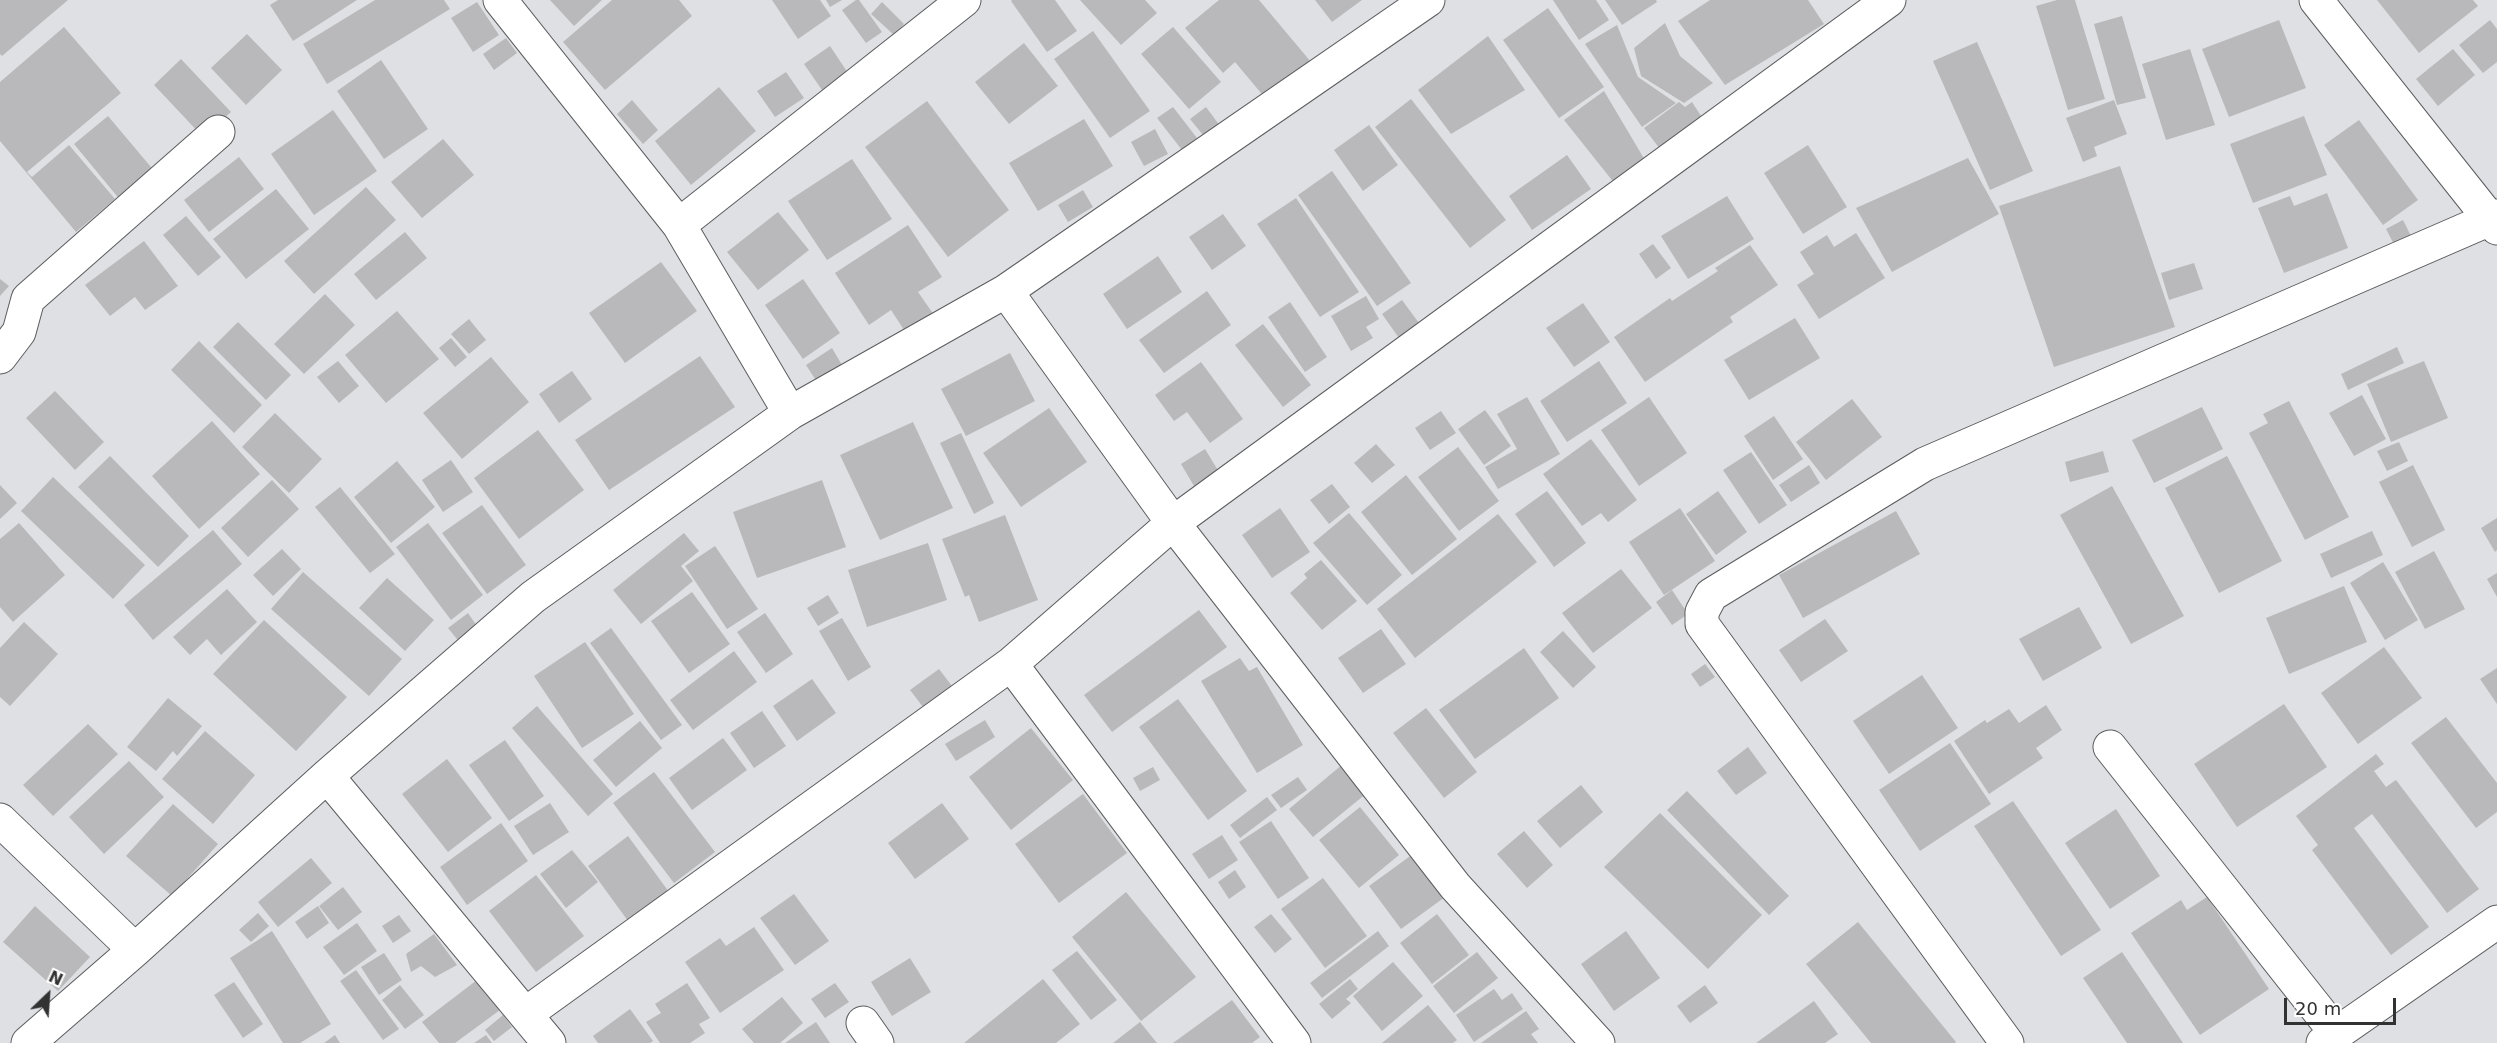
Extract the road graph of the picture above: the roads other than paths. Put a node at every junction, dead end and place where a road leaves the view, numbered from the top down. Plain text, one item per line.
1 (501, 0) edge
2 (964, 0) edge
3 (1428, 0) edge
4 (1889, 0) edge
5 (2316, 0) edge
6 (218, 132) dead end
7 (2495, 221) edge
8 (679, 225) junction
9 (1006, 291) junction
10 (0, 357) edge
11 (790, 413) junction
12 (1173, 523) junction
13 (1011, 664) junction
14 (2110, 747) dead end
15 (327, 776) junction
16 (0, 820) edge
17 (2497, 922) edge
18 (135, 950) junction
19 (527, 1013) junction
20 (2330, 1039) edge
21 (28, 1043) edge
22 (549, 1043) edge
23 (1293, 1043) edge
24 (1598, 1043) edge
25 (2007, 1043) edge

1 - 8 street
2 - 8 street
3 - 9 street
4 - 12 street
5 - 7 street
6 - 10 street
7 - 25 street
8 - 11 street
9 - 11 street
9 - 12 street
11 - 15 street
12 - 13 street
12 - 24 street
13 - 19 street
13 - 23 street
14 - 20 street
15 - 18 street
15 - 19 street
16 - 18 street
17 - 20 street
18 - 21 street
19 - 22 street

